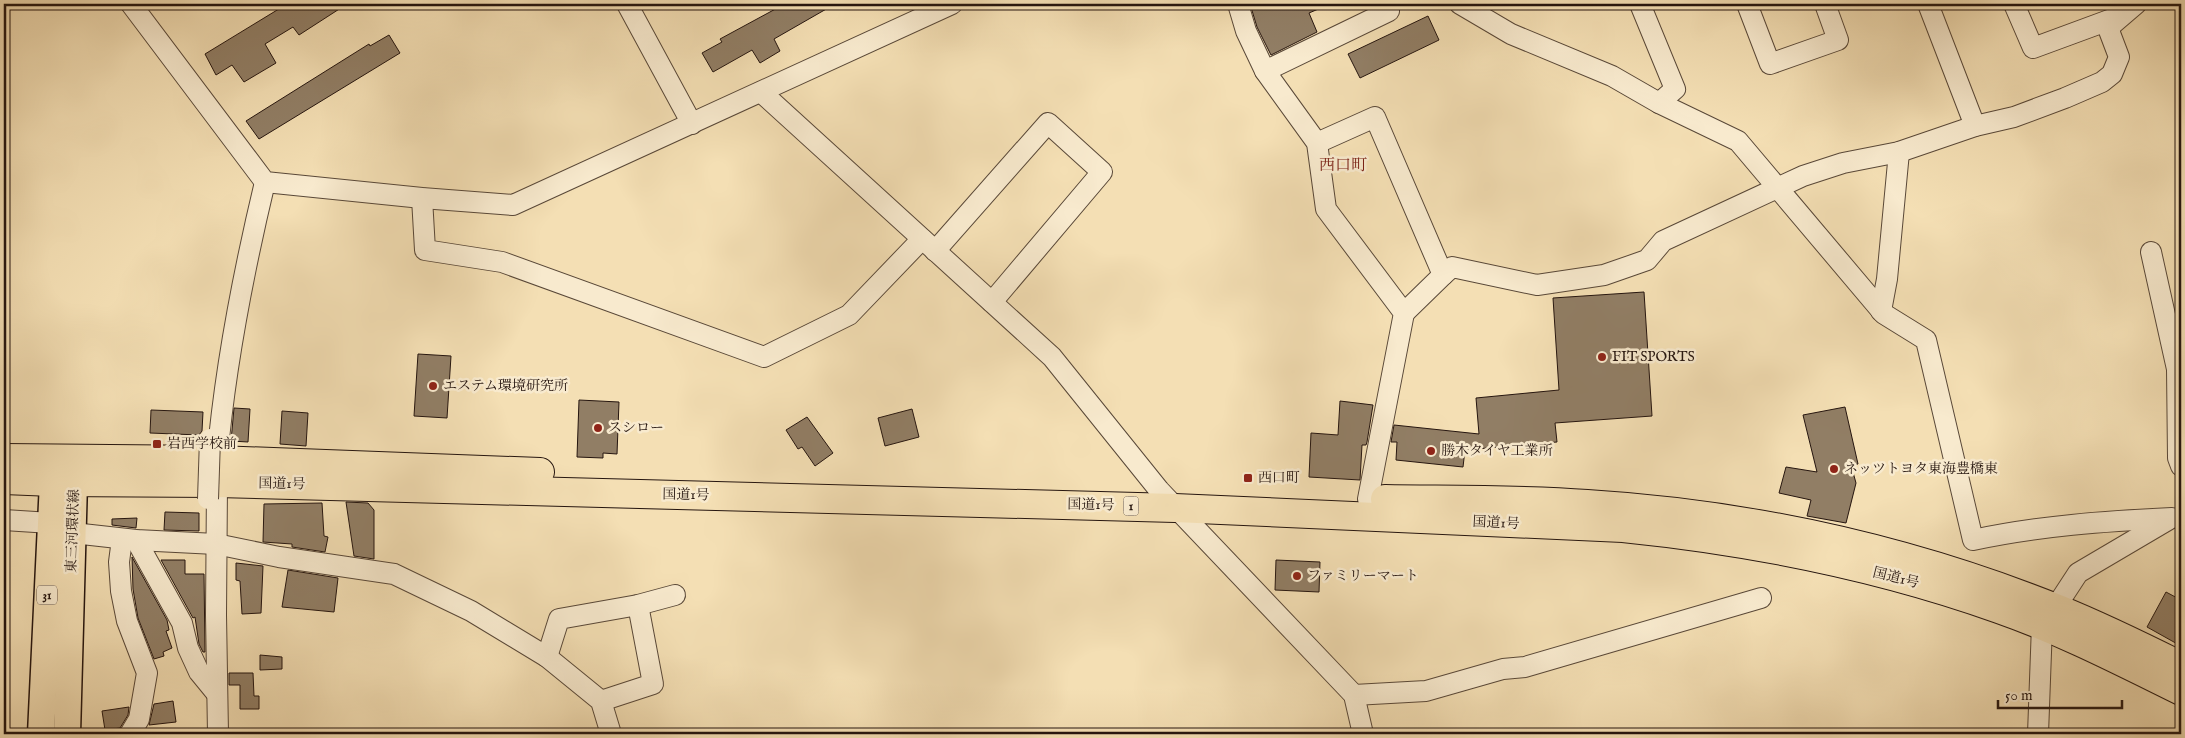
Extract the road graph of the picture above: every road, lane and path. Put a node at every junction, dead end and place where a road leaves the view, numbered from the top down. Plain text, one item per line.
1 (130, 4) edge
2 (627, 4) edge
3 (952, 4) edge
4 (1238, 4) edge
5 (1386, 4) edge
6 (1460, 4) edge
7 (1640, 4) edge
8 (1747, 4) edge
9 (1825, 4) edge
10 (1928, 4) edge
11 (2014, 4) edge
12 (2129, 10) edge
13 (1265, 71) junction
14 (761, 92) junction
15 (1659, 103) junction
16 (692, 124) junction
17 (1975, 126) junction
18 (1317, 143) junction
19 (1899, 152) junction
20 (265, 182) junction
21 (1777, 187) junction
22 (422, 198) junction
23 (929, 245) junction
24 (2151, 252) dead end
25 (1443, 275) junction
26 (992, 302) junction
27 (1881, 311) junction
28 (1404, 313) junction
29 (2179, 414) edge
30 (4, 458) edge
31 (2181, 466) edge
32 (213, 470) junction
33 (64, 474) junction
34 (4, 480) edge
35 (1167, 499) junction
36 (1368, 499) junction
37 (2176, 515) edge
38 (4, 520) edge
39 (62, 528) junction
40 (129, 540) junction
41 (216, 544) junction
42 (675, 595) dead end
43 (1761, 598) dead end
44 (638, 605) junction
45 (2050, 617) junction
46 (547, 657) junction
47 (2181, 666) edge
48 (2181, 691) edge
49 (217, 694) junction
50 (1354, 695) junction
51 (601, 701) junction
52 (41, 734) edge
53 (67, 734) edge
54 (130, 734) edge
55 (218, 734) edge
56 (610, 734) edge
57 (1363, 734) edge
58 (2038, 734) edge

1 - 20 street
2 - 16 street
3 - 14 street
4 - 13 street
5 - 13 street
6 - 15 street
7 - 15 street
8 - 9 street
10 - 17 street
11 - 12 street
12 - 17 street
13 - 18 street
14 - 16 street
14 - 23 street
15 - 21 street
16 - 22 street
17 - 19 street
18 - 25 street
18 - 28 street
19 - 21 street
19 - 27 street
20 - 22 street
20 - 32 street
21 - 25 street
21 - 27 street
22 - 23 street
23 - 26 street
23 - 26 street
24 - 29 street
25 - 28 street
26 - 35 street
27 - 37 street
28 - 36 street
29 - 31 street
30 - 33 highway, 国道1号 / 1
32 - 33 highway, 国道1号 / 1
32 - 35 highway, 国道1号 / 1
32 - 41 street
33 - 34 highway, 国道1号 / 1
33 - 39 main road, 東三河環状線 / 31
35 - 36 highway, 国道1号 / 1
35 - 45 highway, 国道1号 / 1
35 - 50 street
36 - 45 highway, 国道1号 / 1
37 - 45 street
38 - 39 street
39 - 40 street
39 - 52 main road, 東三河環状線 / 31
39 - 53 main road, 東三河環状線 / 31
40 - 41 street
40 - 49 street
40 - 54 street
41 - 46 street
41 - 49 street
42 - 44 street
43 - 50 street
44 - 46 street
44 - 51 street
45 - 47 highway, 国道1号 / 1
45 - 48 highway, 国道1号 / 1
45 - 58 street
46 - 51 street
49 - 55 street
50 - 57 street
51 - 56 street

